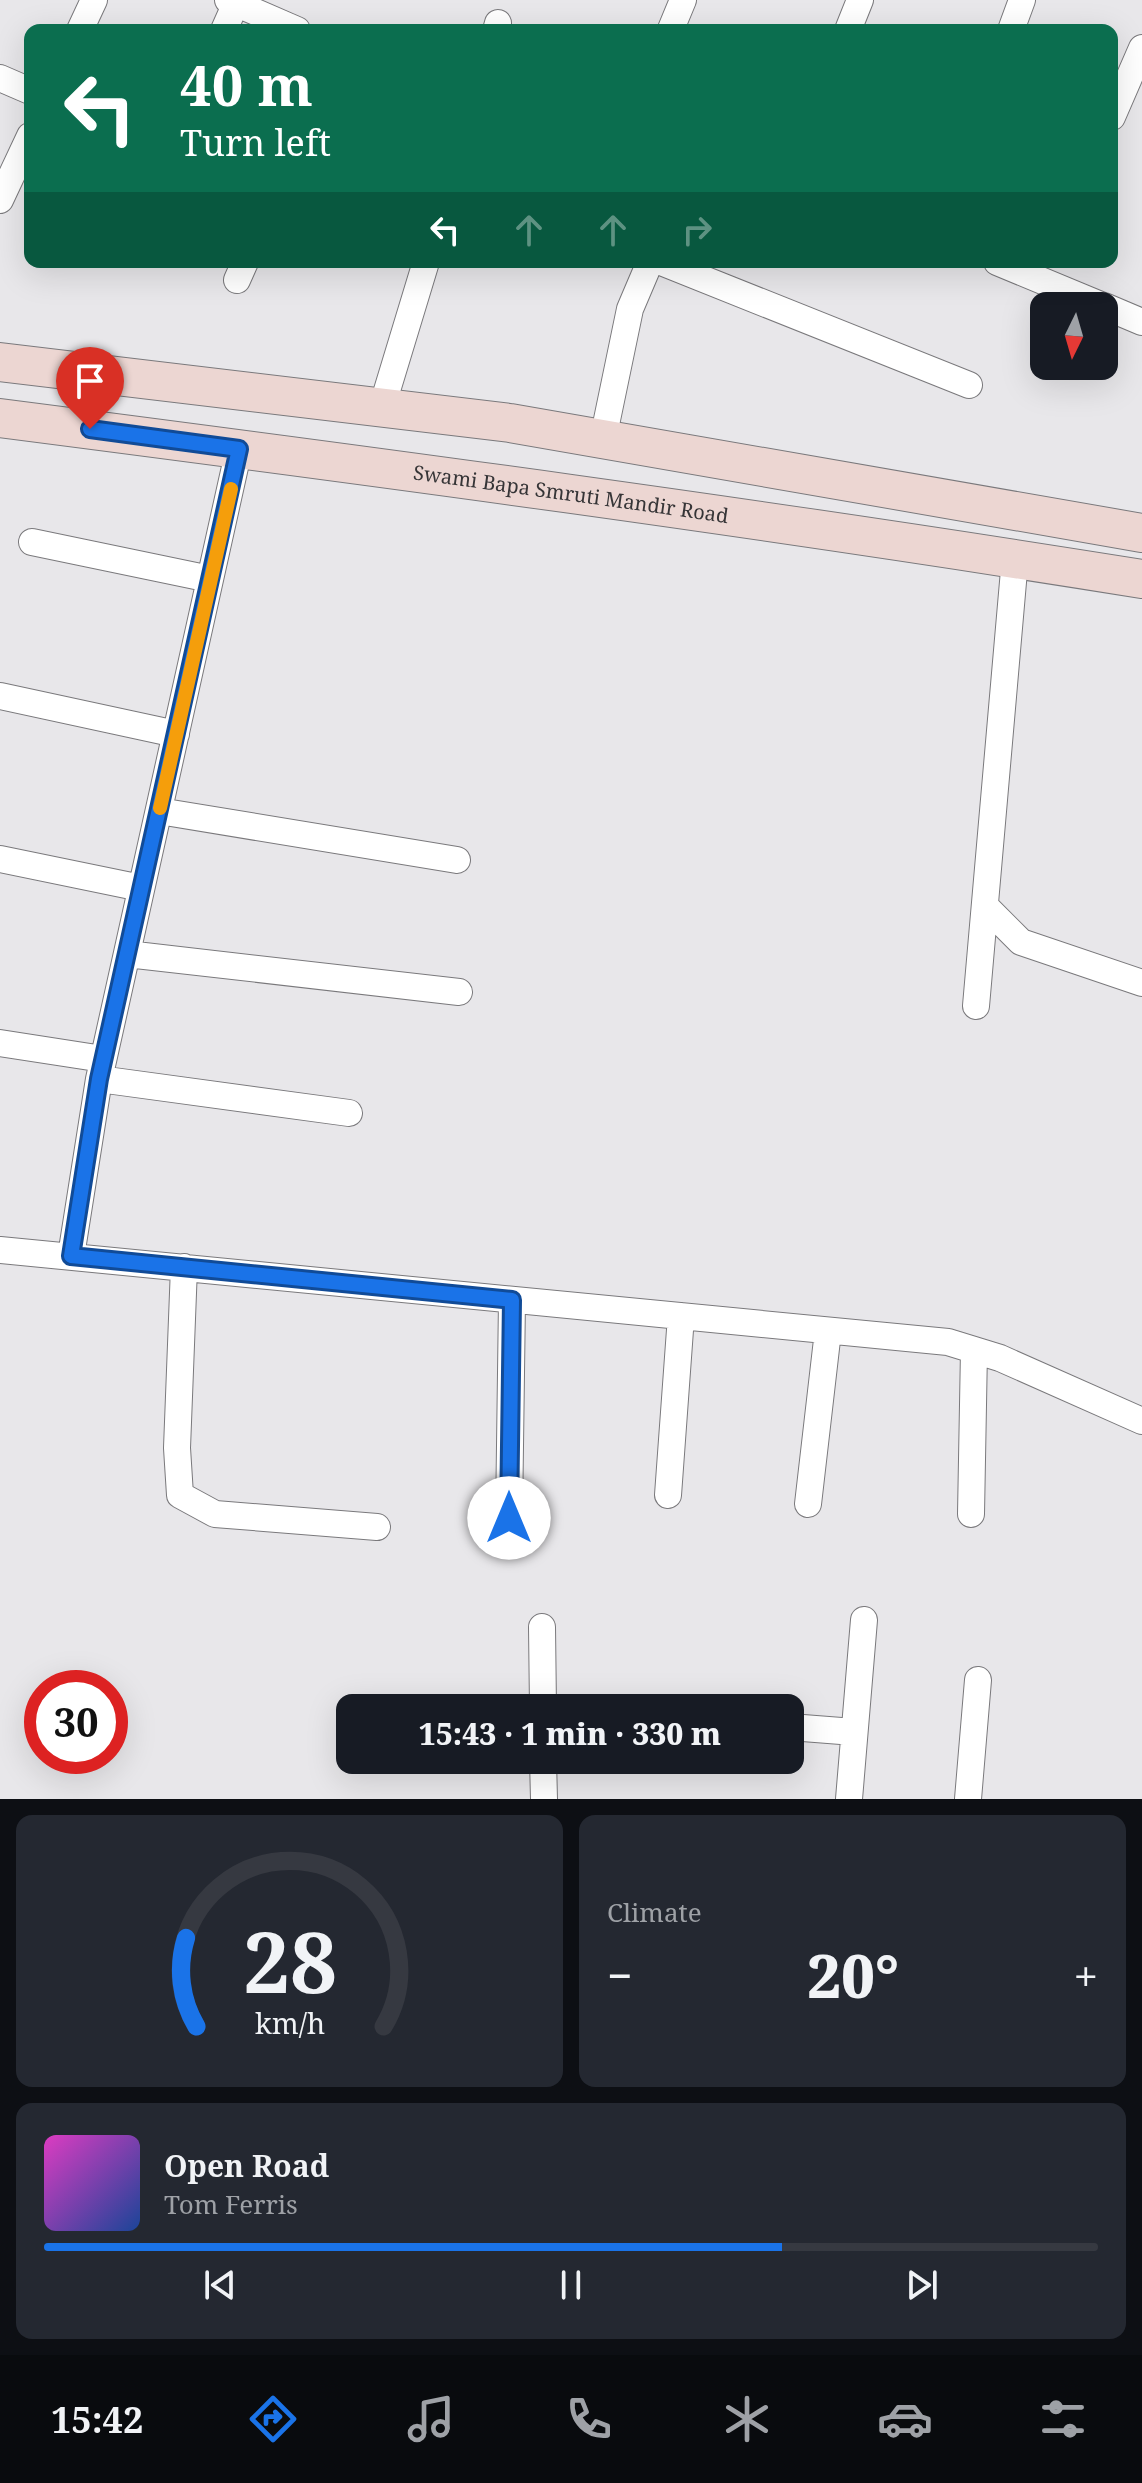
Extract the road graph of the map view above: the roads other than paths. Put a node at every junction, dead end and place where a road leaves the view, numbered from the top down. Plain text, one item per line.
1 (683, 0) edge
2 (860, 0) edge
3 (1022, 0) edge
4 (91, 1) edge
5 (232, 2) edge
6 (82, 24) edge
7 (226, 24) edge
8 (283, 24) edge
9 (673, 24) edge
10 (850, 24) edge
11 (1013, 24) edge
12 (1142, 48) edge
13 (0, 78) edge
14 (24, 88) edge
15 (1118, 103) edge
16 (24, 149) edge
17 (0, 200) edge
18 (424, 268) edge
19 (647, 268) edge
20 (676, 268) edge
21 (1012, 268) edge
22 (1070, 292) edge
23 (1118, 312) edge
24 (1142, 322) edge
25 (0, 362) edge
26 (969, 385) dead end
27 (382, 407) junction
28 (0, 418) edge
29 (603, 439) junction
30 (239, 449) junction
31 (1142, 533) edge
32 (32, 542) dead end
33 (1015, 559) junction
34 (210, 579) junction
35 (1142, 579) edge
36 (0, 696) edge
37 (176, 734) junction
38 (159, 811) junction
39 (0, 859) edge
40 (457, 860) dead end
41 (141, 888) junction
42 (985, 906) junction
43 (127, 954) junction
44 (1142, 983) edge
45 (459, 992) dead end
46 (976, 1006) dead end
47 (0, 1043) edge
48 (101, 1069) junction
49 (349, 1113) dead end
50 (0, 1250) edge
51 (71, 1256) junction
52 (184, 1267) junction
53 (512, 1300) junction
54 (681, 1316) junction
55 (828, 1331) junction
56 (974, 1350) junction
57 (1142, 1421) edge
58 (668, 1495) dead end
59 (808, 1504) dead end
60 (971, 1514) dead end
61 (509, 1518) dead end
62 (377, 1527) dead end
63 (864, 1620) dead end
64 (542, 1627) dead end
65 (978, 1680) dead end
66 (543, 1694) edge
67 (804, 1728) edge
68 (854, 1732) junction
69 (543, 1774) edge
70 (544, 1799) edge
71 (849, 1799) edge
72 (968, 1799) edge

1 - 9 street
2 - 10 street
3 - 11 street
4 - 6 street
5 - 7 street
5 - 8 street
12 - 15 street
13 - 14 street
16 - 17 street
18 - 27 street
19 - 29 street
20 - 26 street
21 - 22 street
23 - 24 street
25 - 27 street
27 - 29 street
28 - 30 street, Swami Bapa Smruti Mandir Road
29 - 31 street
30 - 33 street, Swami Bapa Smruti Mandir Road
30 - 34 street
32 - 34 street
33 - 35 street, Swami Bapa Smruti Mandir Road
33 - 42 street
34 - 37 street
36 - 37 street
37 - 38 street
38 - 40 street
38 - 41 street
39 - 41 street
41 - 43 street
42 - 44 street
42 - 46 street
43 - 45 street
43 - 48 street
47 - 48 street
48 - 49 street
48 - 51 street
50 - 51 street
51 - 52 street
52 - 53 street
52 - 62 street
53 - 54 street
53 - 61 street
54 - 55 street
54 - 58 street
55 - 56 street
55 - 59 street
56 - 57 street
56 - 60 street
63 - 68 street
64 - 66 street
65 - 72 street
67 - 68 street
68 - 71 street
69 - 70 street

